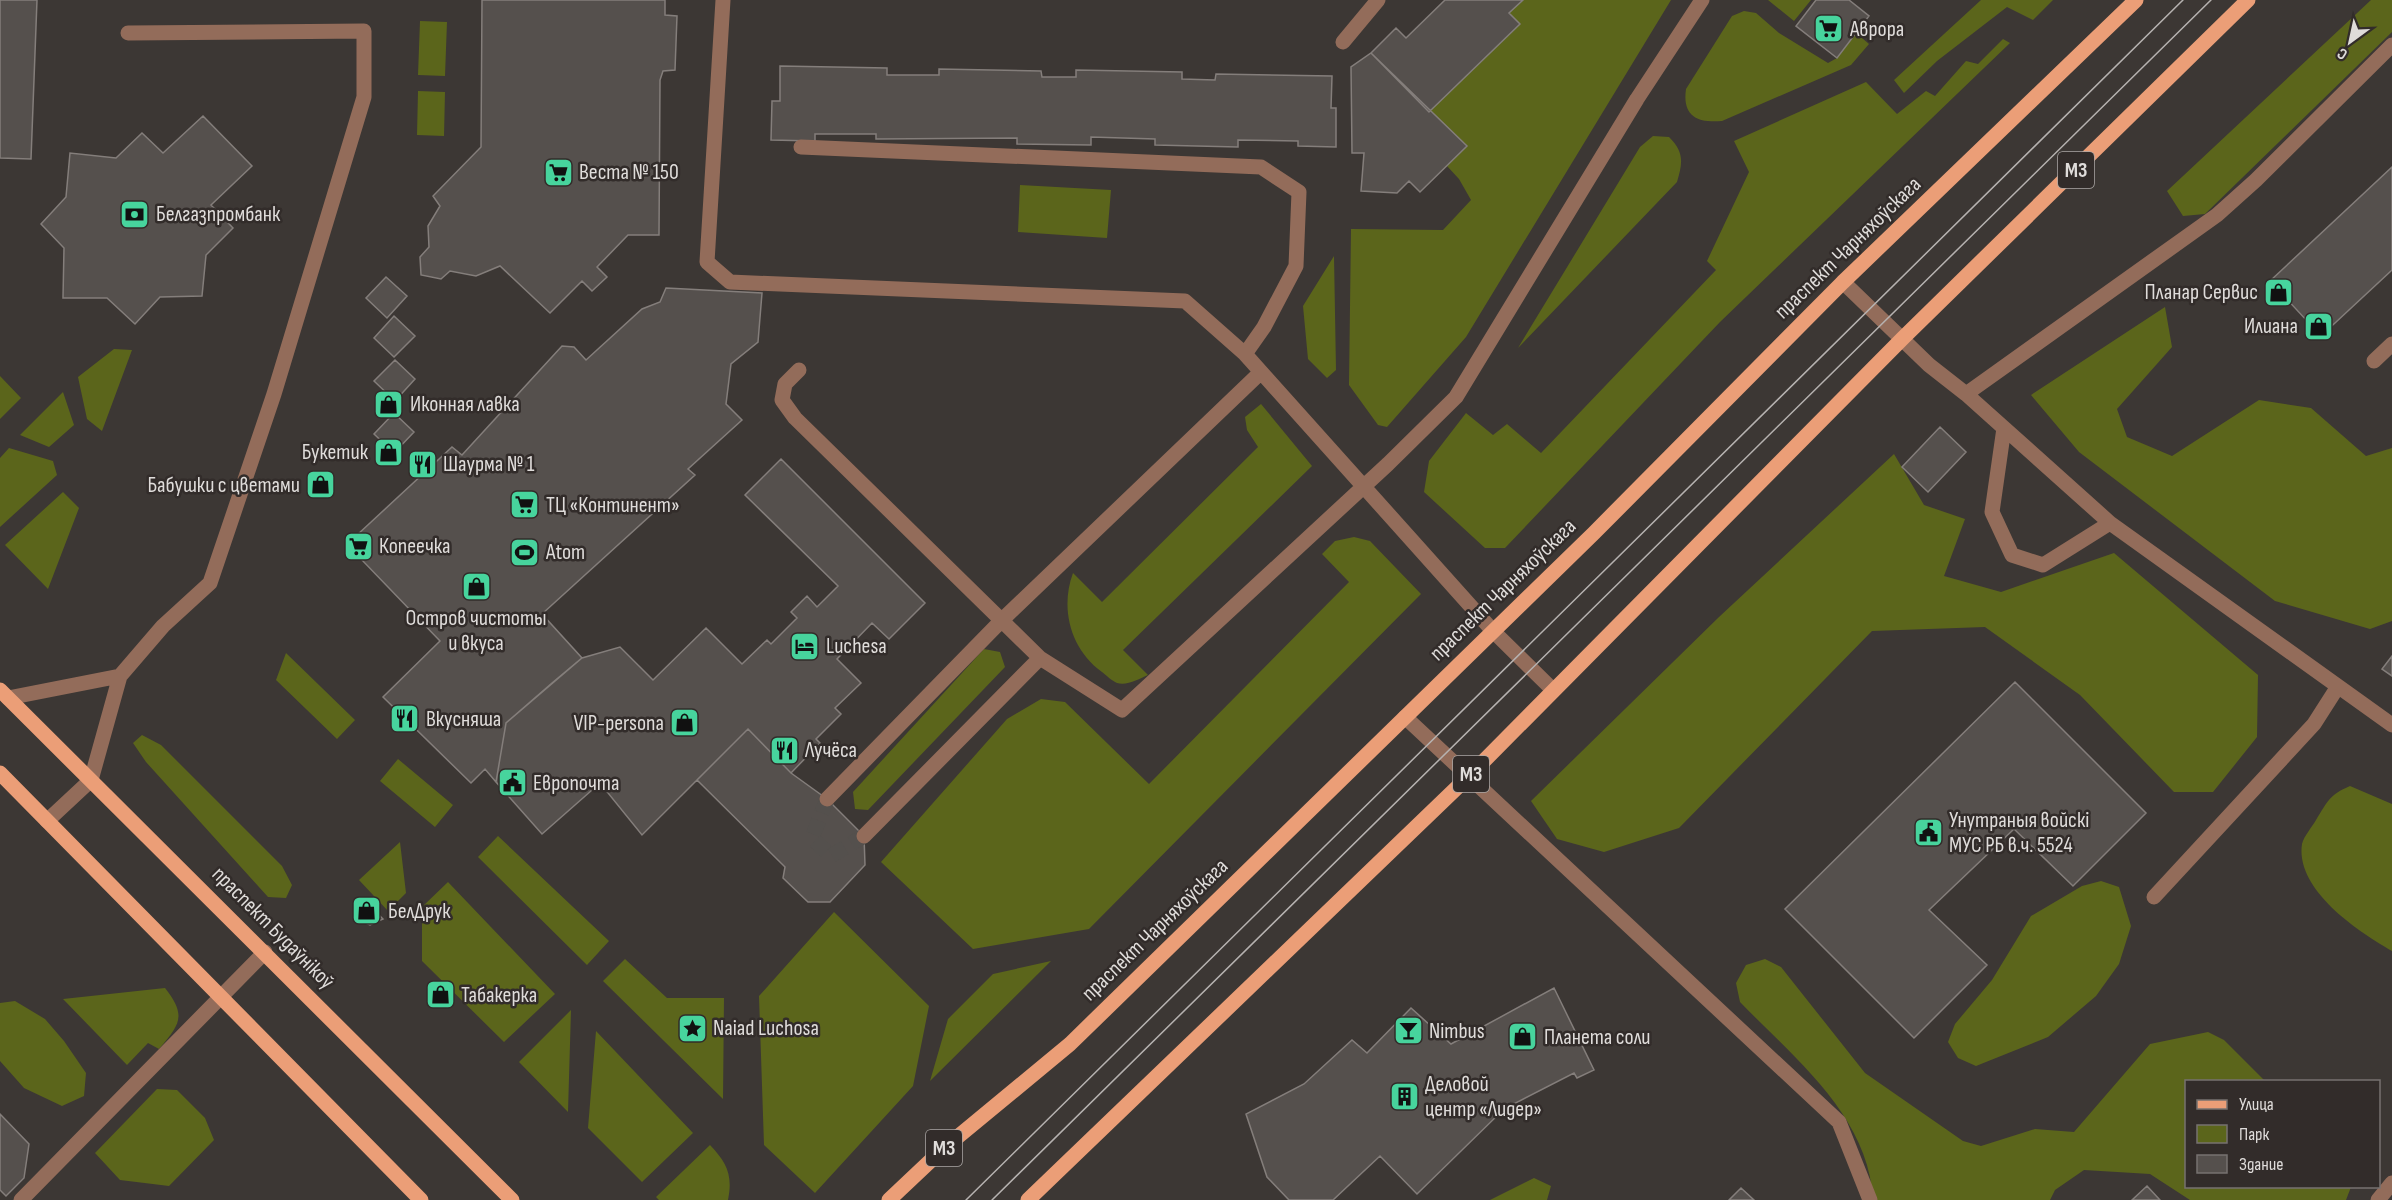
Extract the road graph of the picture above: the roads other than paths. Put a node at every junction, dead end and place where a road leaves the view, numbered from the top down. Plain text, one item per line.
1 (723, 0) edge
2 (1378, 0) edge
3 (1702, 0) edge
4 (2136, 0) edge
5 (2248, 0) edge
6 (128, 33) dead end
7 (1343, 42) dead end
8 (2392, 45) edge
9 (801, 147) dead end
10 (1843, 282) junction
11 (1903, 338) junction
12 (2392, 344) edge
13 (1245, 354) junction
14 (2374, 361) dead end
15 (799, 370) dead end
16 (1261, 372) junction
17 (1966, 394) junction
18 (2004, 428) junction
19 (1363, 485) junction
20 (2110, 523) junction
21 (1001, 621) junction
22 (1493, 631) junction
23 (1040, 658) junction
24 (120, 676) junction
25 (2337, 688) junction
26 (1552, 689) junction
27 (4, 694) edge
28 (1405, 717) junction
29 (2392, 725) edge
30 (0, 773) edge
31 (1468, 777) junction
32 (91, 780) junction
33 (827, 799) tunnel mouth
34 (47, 821) junction
35 (864, 836) tunnel mouth
36 (2154, 897) dead end
37 (265, 952) junction
38 (221, 997) junction
39 (2392, 1183) edge
40 (21, 1200) edge
41 (422, 1200) edge
42 (512, 1200) edge
43 (889, 1200) edge
44 (1028, 1200) edge
45 (1870, 1200) edge
46 (2378, 1200) edge

1 - 13 lane
2 - 7 lane
3 - 19 lane
4 - 10 main road, праспект Чарняхоўскага / М3
5 - 11 main road, М3
6 - 24 lane
8 - 17 lane
9 - 13 lane
10 - 11 lane
10 - 22 main road, праспект Чарняхоўскага / М3
11 - 17 lane
11 - 26 main road, М3
12 - 14 lane
13 - 16 lane
15 - 21 lane
16 - 19 lane
16 - 21 lane
17 - 18 lane
18 - 20 lane
18 - 20 lane
19 - 22 lane
19 - 23 lane
20 - 25 lane
21 - 23 lane
21 - 33 lane
22 - 26 lane
22 - 28 main road, праспект Чарняхоўскага / М3
23 - 35 lane
24 - 27 lane
24 - 32 lane
25 - 29 lane
25 - 36 lane
26 - 31 main road, М3
27 - 32 main road, праспект Будаўнікоў
28 - 31 lane
28 - 43 main road, праспект Чарняхоўскага / М3
30 - 34 main road
31 - 44 main road, М3
31 - 45 lane
32 - 34 lane
32 - 37 main road, праспект Будаўнікоў
34 - 38 main road
37 - 38 lane
37 - 42 main road, праспект Будаўнікоў
38 - 40 lane
38 - 41 main road
39 - 46 lane

